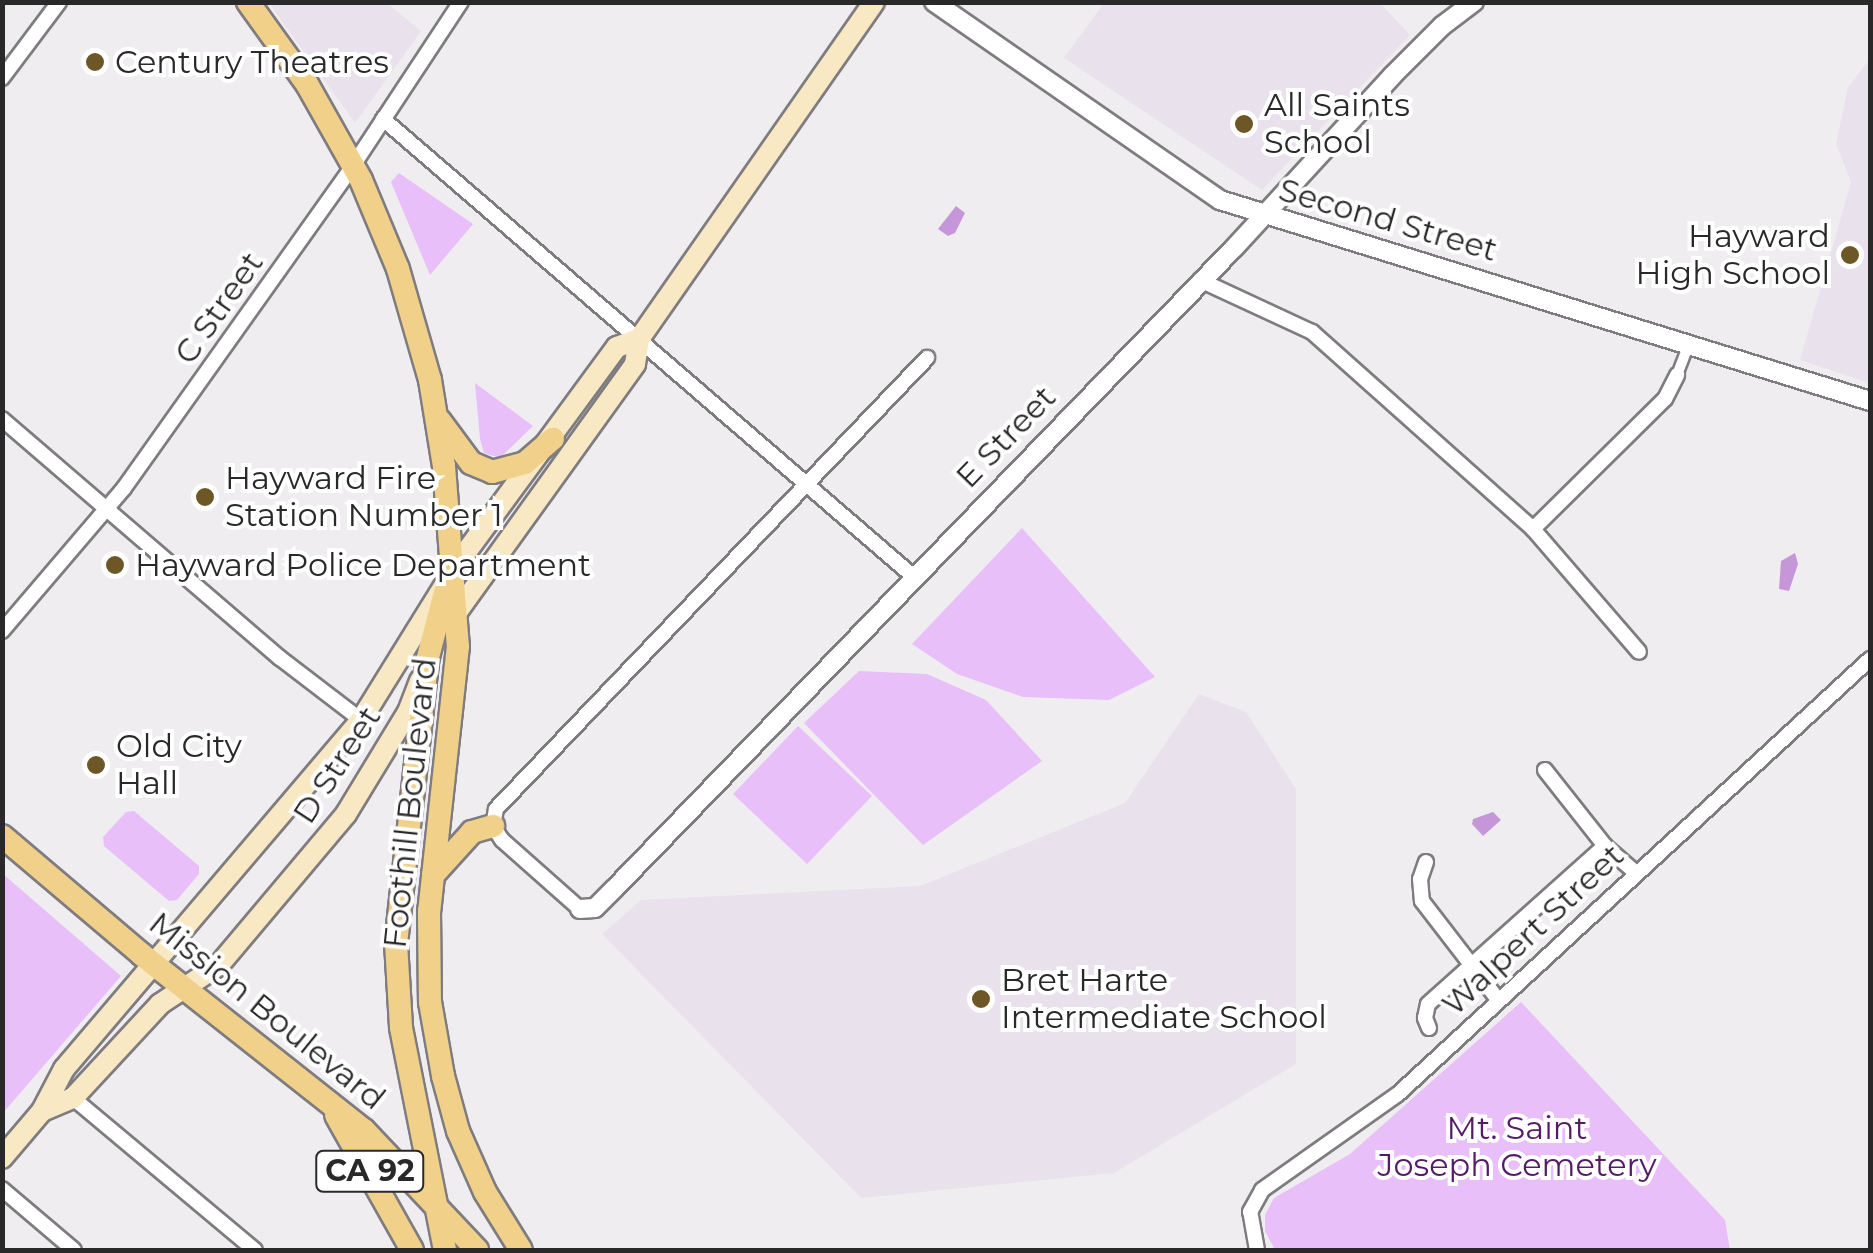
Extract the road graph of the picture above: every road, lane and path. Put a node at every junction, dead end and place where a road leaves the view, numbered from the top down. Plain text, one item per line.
1 (59, 2) edge
2 (248, 2) edge
3 (462, 2) edge
4 (874, 2) edge
5 (934, 2) edge
6 (1474, 2) edge
7 (2, 78) edge
8 (383, 119) junction
9 (354, 164) junction
10 (1265, 215) junction
11 (1200, 280) junction
12 (639, 339) junction
13 (1690, 342) junction
14 (927, 358) dead end
15 (1677, 374) joint
16 (1870, 401) edge
17 (437, 416) junction
18 (2, 419) edge
19 (552, 439) junction
20 (805, 481) junction
21 (108, 508) junction
22 (1533, 529) junction
23 (450, 573) junction
24 (914, 577) junction
25 (457, 611) junction
26 (2, 631) edge
27 (1639, 652) dead end
28 (1870, 659) edge
29 (427, 661) junction
30 (361, 720) junction
31 (1545, 770) dead end
32 (494, 826) junction
33 (2, 836) edge
34 (1606, 846) junction
35 (1426, 862) dead end
36 (1635, 872) junction
37 (433, 875) junction
38 (580, 909) joint
39 (154, 964) junction
40 (1471, 964) junction
41 (184, 989) junction
42 (1499, 1001) junction
43 (1429, 1028) dead end
44 (324, 1095) junction
45 (72, 1098) junction
46 (42, 1111) junction
47 (2, 1158) edge
48 (2, 1188) edge
49 (435, 1202) junction
50 (1255, 1246) edge
51 (74, 1250) edge
52 (255, 1250) edge
53 (412, 1250) edge
54 (444, 1250) edge
55 (477, 1250) edge
56 (521, 1250) edge

1 - 7 street
2 - 9 main road, Foothill Boulevard
3 - 8 street, C Street
4 - 12 main road, D Street
5 - 10 street, Second Street
6 - 10 street, E Street
8 - 9 street, C Street
8 - 12 street
9 - 17 main road, Foothill Boulevard
9 - 21 street, C Street
10 - 11 street, E Street
10 - 13 street, Second Street
11 - 22 street
11 - 24 street, E Street
12 - 19 main road, D Street
12 - 20 street
12 - 25 main road, D Street
13 - 15 street
13 - 16 street, Second Street
14 - 20 street
15 - 22 street
17 - 19 main road
17 - 23 main road, Foothill Boulevard
18 - 21 street
19 - 23 main road, D Street
20 - 24 street
20 - 32 street
21 - 26 street, C Street
21 - 30 street
22 - 27 street
23 - 25 main road, Foothill Boulevard
23 - 29 main road, Foothill Boulevard
23 - 30 main road, D Street
24 - 38 street, E Street
25 - 29 main road, D Street
25 - 37 main road, Foothill Boulevard
28 - 36 street, Walpert Street
29 - 41 main road, D Street
29 - 49 main road, Foothill Boulevard
30 - 39 main road, D Street
31 - 34 street
32 - 37 main road
32 - 38 street
33 - 39 main road, Mission Boulevard
34 - 36 street
34 - 40 street
35 - 40 street
36 - 42 street, Walpert Street
37 - 56 main road, Foothill Boulevard
39 - 41 main road, Mission Boulevard
39 - 46 main road, D Street
40 - 42 street
40 - 43 street
41 - 44 main road, Mission Boulevard
41 - 45 main road, D Street
42 - 50 street, Walpert Street
44 - 49 main road, Mission Boulevard
44 - 53 main road, CA 92
45 - 46 main road, D Street
45 - 52 street
46 - 47 main road, D Street
48 - 51 street
49 - 54 main road, CA 92
49 - 55 main road, Mission Boulevard

